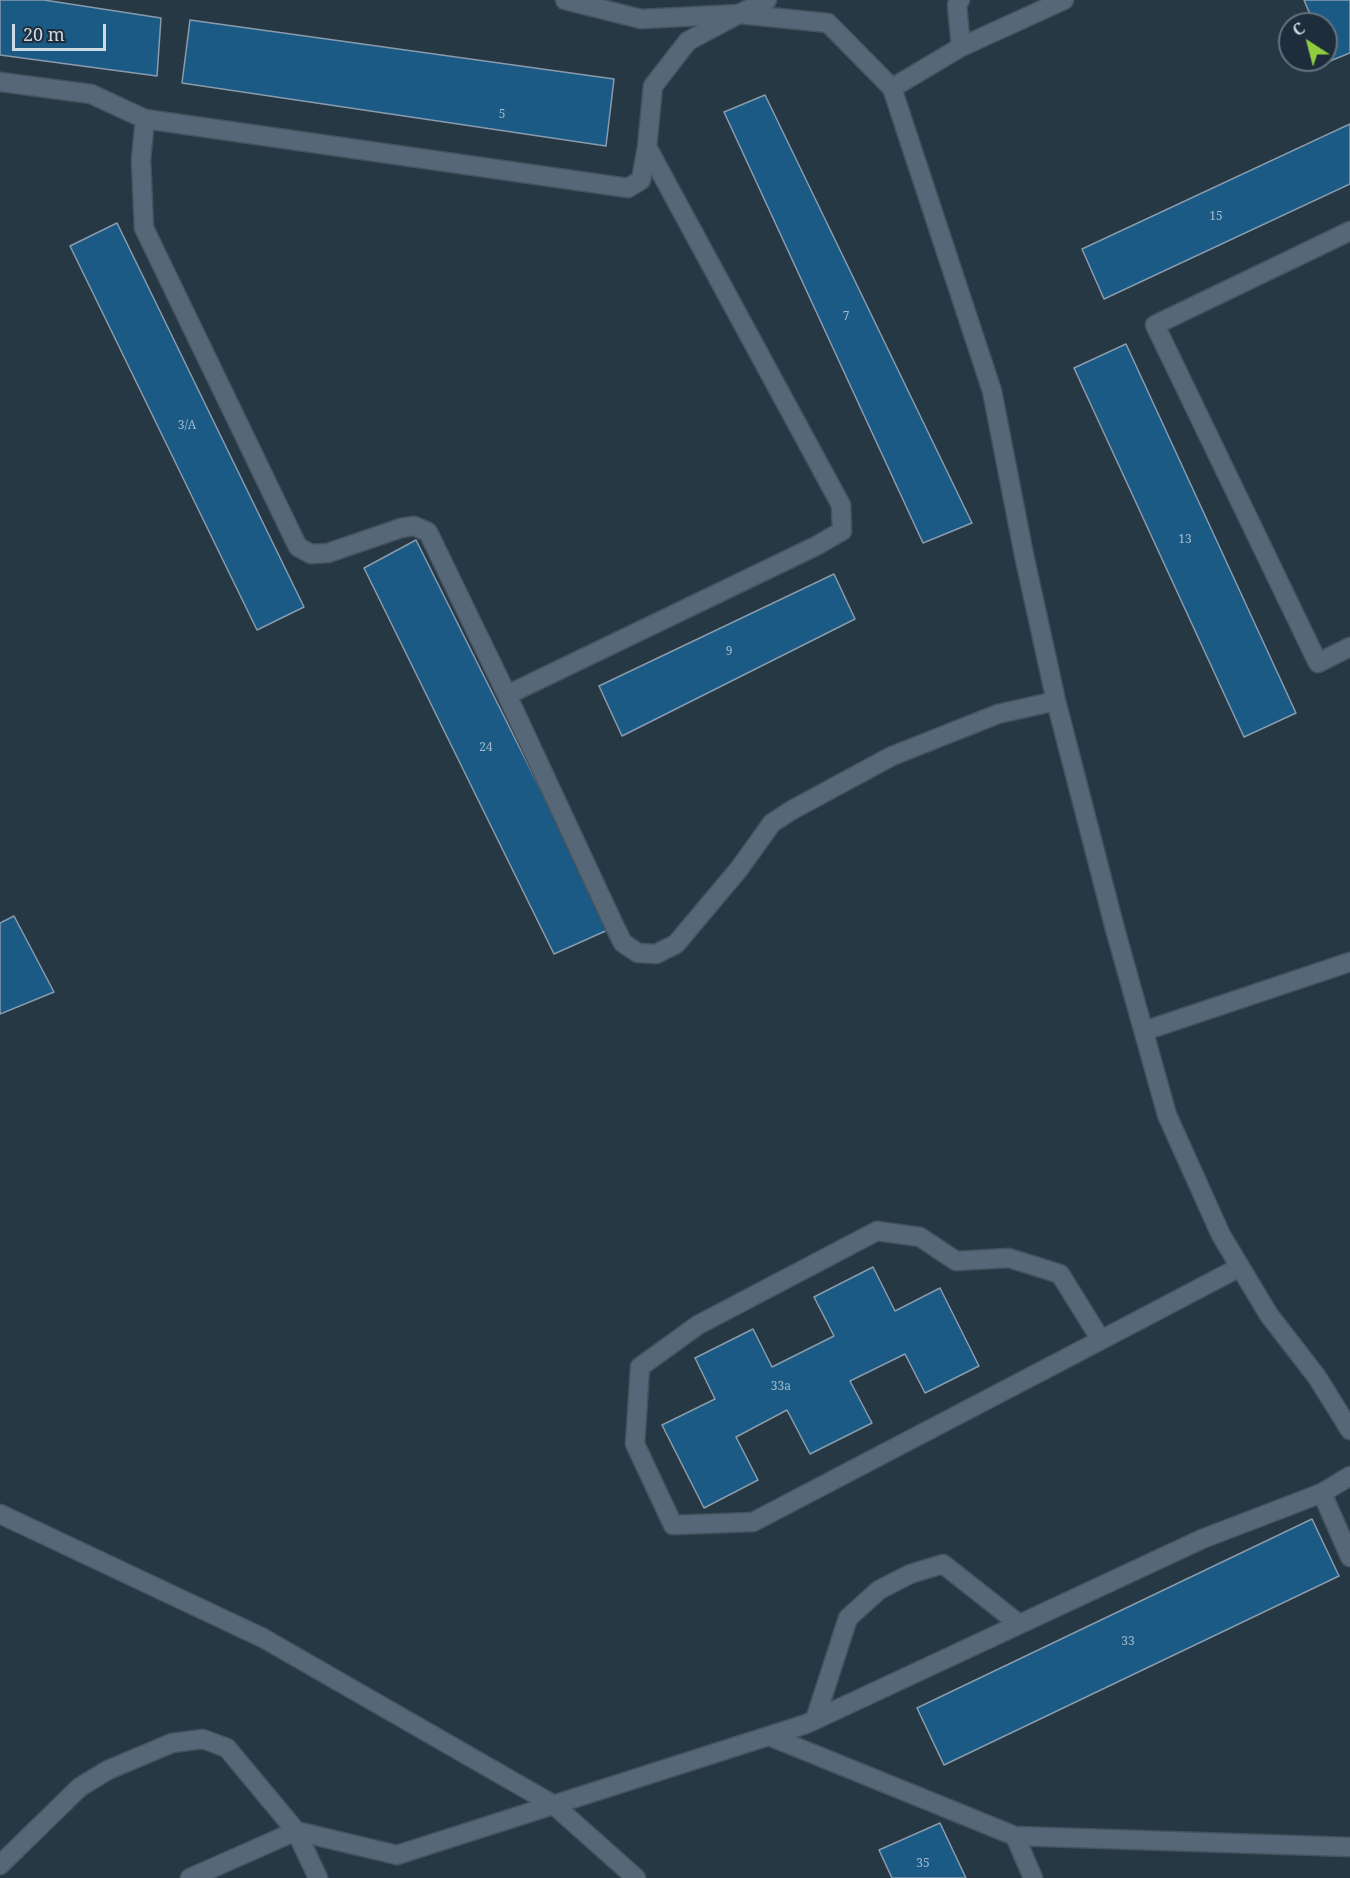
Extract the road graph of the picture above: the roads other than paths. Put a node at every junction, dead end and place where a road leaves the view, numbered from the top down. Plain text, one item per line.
1 (565, 0) edge
2 (767, 0) edge
3 (960, 0) edge
4 (1064, 0) edge
5 (739, 14) junction
6 (962, 47) junction
7 (0, 82) edge
8 (892, 88) junction
9 (146, 119) junction
10 (647, 147) junction
11 (1350, 231) edge
12 (1350, 647) edge
13 (507, 694) junction
14 (1056, 701) junction
15 (1350, 962) edge
16 (1143, 1031) junction
17 (1240, 1267) junction
18 (1101, 1340) junction
19 (1350, 1430) edge
20 (1350, 1476) edge
21 (1322, 1493) junction
22 (0, 1514) edge
23 (1350, 1557) edge
24 (1019, 1624) junction
25 (815, 1720) junction
26 (769, 1736) junction
27 (554, 1804) junction
28 (296, 1831) junction
29 (1015, 1836) junction
30 (1350, 1847) edge
31 (0, 1865) edge
32 (190, 1878) edge
33 (318, 1878) edge
34 (636, 1878) edge
35 (1033, 1878) edge

1 - 5 lane
2 - 5 lane
3 - 6 lane
4 - 6 lane
5 - 8 lane
5 - 10 lane
6 - 8 lane
7 - 9 lane
8 - 14 lane
9 - 10 lane
9 - 13 lane
10 - 13 lane
11 - 12 lane
13 - 14 lane
14 - 16 lane
15 - 16 lane
16 - 17 lane
17 - 18 lane
17 - 19 lane
18 - 18 lane
20 - 21 lane
21 - 23 lane
21 - 24 lane
22 - 27 lane
24 - 25 lane
24 - 25 lane
25 - 26 lane
26 - 27 lane
26 - 29 lane
27 - 28 lane
27 - 34 lane
28 - 31 lane
28 - 32 lane
28 - 33 lane
29 - 30 lane
29 - 35 lane

